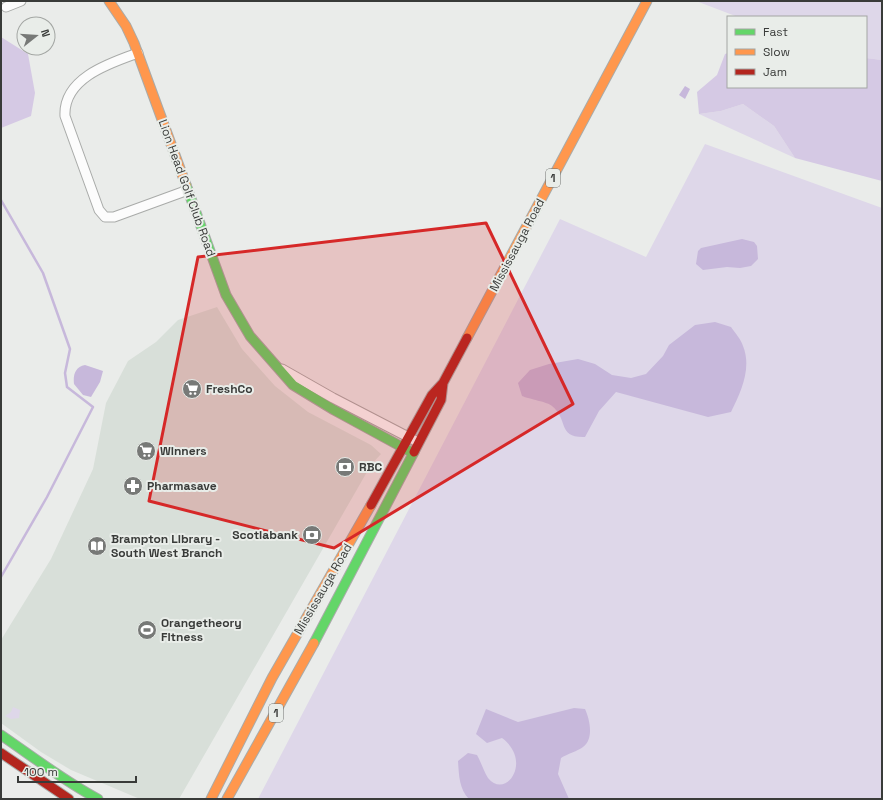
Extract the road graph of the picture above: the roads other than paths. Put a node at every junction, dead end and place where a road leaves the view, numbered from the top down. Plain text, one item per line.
1 (21, 1) edge
2 (109, 1) edge
3 (647, 1) edge
4 (6, 7) dead end
5 (138, 53) junction
6 (188, 190) junction
7 (279, 368) junction
8 (443, 383) junction
9 (409, 437) junction
10 (419, 442) junction
11 (404, 448) junction
12 (413, 453) junction
13 (1, 735) edge
14 (1, 753) edge
15 (72, 785) junction
16 (66, 798) edge
17 (98, 799) edge
18 (211, 799) edge
19 (227, 799) edge

1 - 4 street
2 - 5 main road, Lion Head Golf Club Road
3 - 8 main road, Mississauga Road / 1
5 - 6 main road, Lion Head Golf Club Road
5 - 6 street
6 - 7 main road, Lion Head Golf Club Road
7 - 9 street, Lion Head Golf Club Road
7 - 11 main road, Lion Head Golf Club Road
8 - 9 main road, Mississauga Road / 1
8 - 10 main road, Mississauga Road / 1
9 - 10 street, Lion Head Golf Club Road
9 - 11 main road, Mississauga Road / 1
10 - 12 main road, Mississauga Road / 1
11 - 12 main road, Lion Head Golf Club Road
11 - 18 main road, Mississauga Road / 1
12 - 19 main road, Mississauga Road / 1
13 - 15 main road
14 - 16 main road
15 - 16 street
15 - 17 main road

